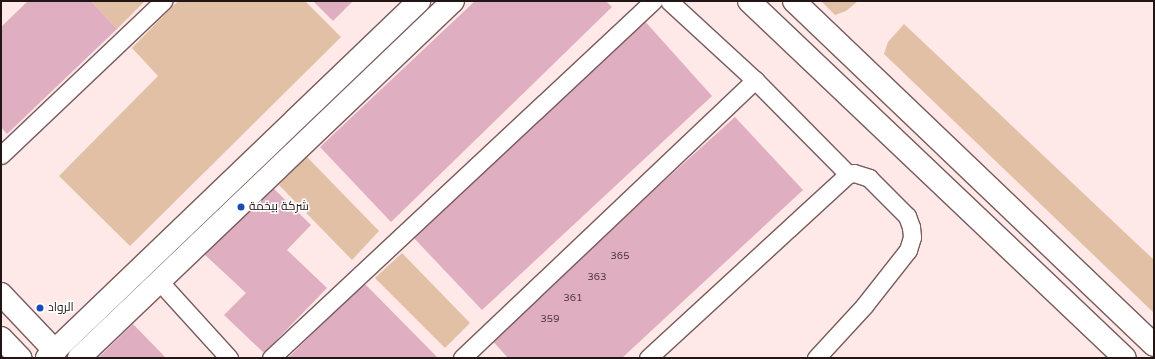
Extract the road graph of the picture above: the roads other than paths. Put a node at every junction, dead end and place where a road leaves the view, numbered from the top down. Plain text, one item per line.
1 (163, 1) edge
2 (453, 1) edge
3 (653, 1) edge
4 (669, 1) edge
5 (748, 1) edge
6 (794, 1) edge
7 (413, 3) edge
8 (755, 80) junction
9 (1, 155) edge
10 (848, 174) junction
11 (159, 281) junction
12 (1, 294) edge
13 (111, 313) junction
14 (1, 338) edge
15 (1154, 345) edge
16 (51, 354) edge
17 (20, 358) edge
18 (78, 358) edge
19 (229, 358) edge
20 (271, 358) edge
21 (462, 358) edge
22 (648, 358) edge
23 (816, 358) edge
24 (1125, 358) edge

1 - 9 street
2 - 11 street
3 - 20 street
4 - 8 street
5 - 24 street
6 - 15 street
7 - 13 street
8 - 10 street
8 - 21 street
10 - 22 street
10 - 23 street
11 - 13 street
11 - 19 street
12 - 16 street
13 - 16 street
13 - 18 street
14 - 17 street

